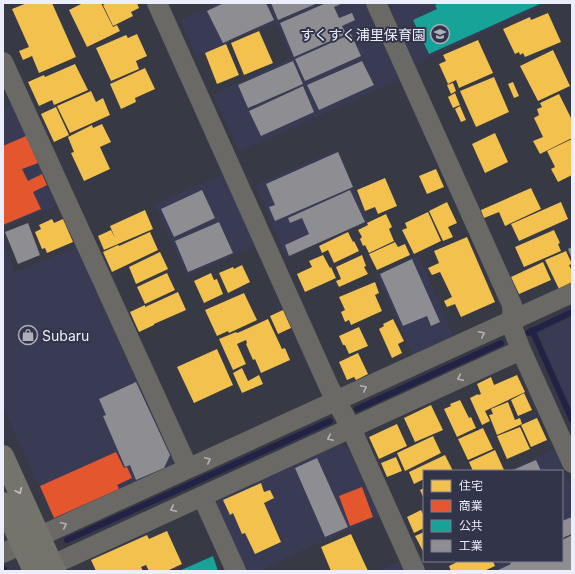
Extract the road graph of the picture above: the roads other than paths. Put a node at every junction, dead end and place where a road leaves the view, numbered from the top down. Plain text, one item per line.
1 (157, 3) edge
2 (376, 3) edge
3 (3, 62) edge
4 (572, 293) edge
5 (512, 321) junction
6 (521, 350) junction
7 (337, 401) junction
8 (351, 428) junction
9 (3, 456) edge
10 (572, 463) edge
11 (188, 468) junction
12 (202, 496) junction
13 (3, 503) edge
14 (31, 540) junction
15 (3, 553) edge
16 (45, 569) edge
17 (236, 571) edge
18 (415, 571) edge

1 - 7 street
2 - 5 street
3 - 11 street
4 - 5 street
5 - 6 street
7 -> 5 street
6 -> 8 street
6 - 10 street
7 - 8 street
11 -> 7 street
8 -> 12 street
8 - 18 street
9 -> 14 main road
14 -> 11 street
12 -> 16 street
12 - 17 street
13 - 14 main road
14 - 15 street
14 - 16 main road

